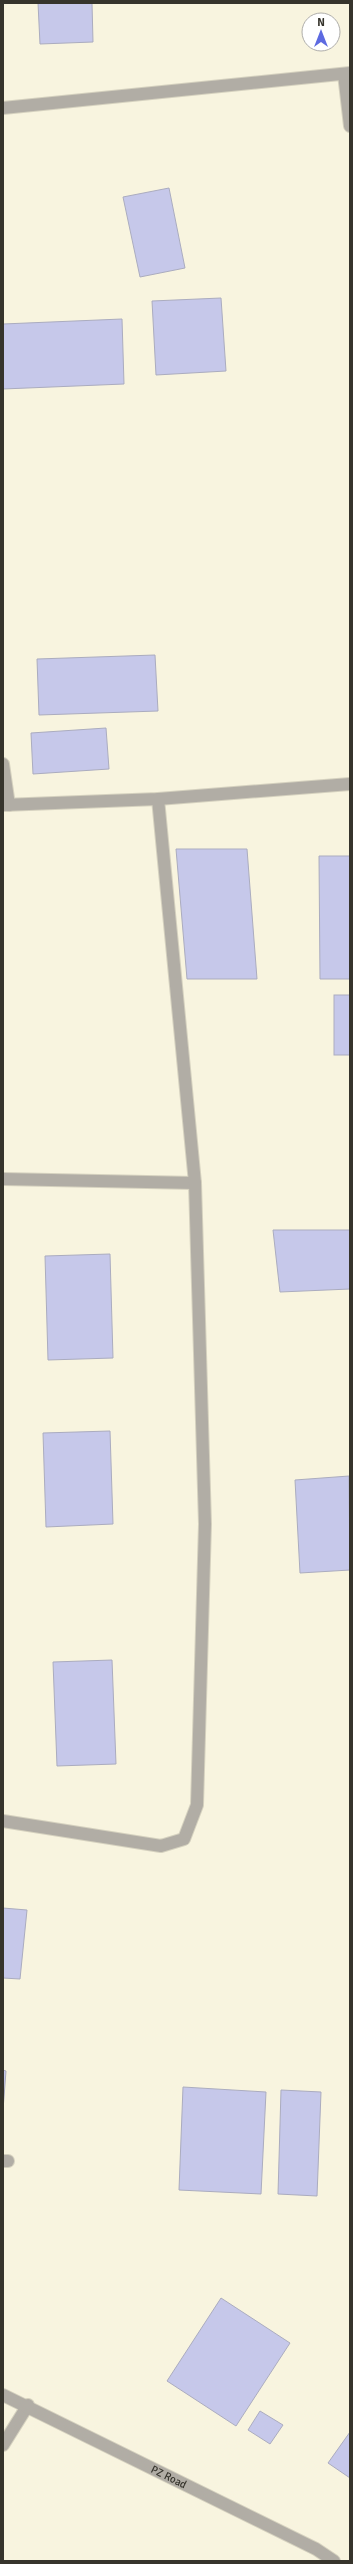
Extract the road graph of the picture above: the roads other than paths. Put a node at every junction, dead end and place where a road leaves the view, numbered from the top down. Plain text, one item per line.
1 (347, 74) edge
2 (3, 108) edge
3 (350, 126) edge
4 (3, 764) edge
5 (350, 784) edge
6 (158, 799) junction
7 (6, 805) edge
8 (3, 1179) edge
9 (195, 1183) junction
10 (3, 1821) edge
11 (3, 2394) edge
12 (28, 2405) junction
13 (3, 2445) edge
14 (334, 2561) edge

1 - 2 street
1 - 3 street
4 - 7 street
5 - 6 street
6 - 7 street
6 - 9 street
8 - 9 street
9 - 10 street
11 - 12 street, PZ Road
12 - 13 street
12 - 14 street, PZ Road

